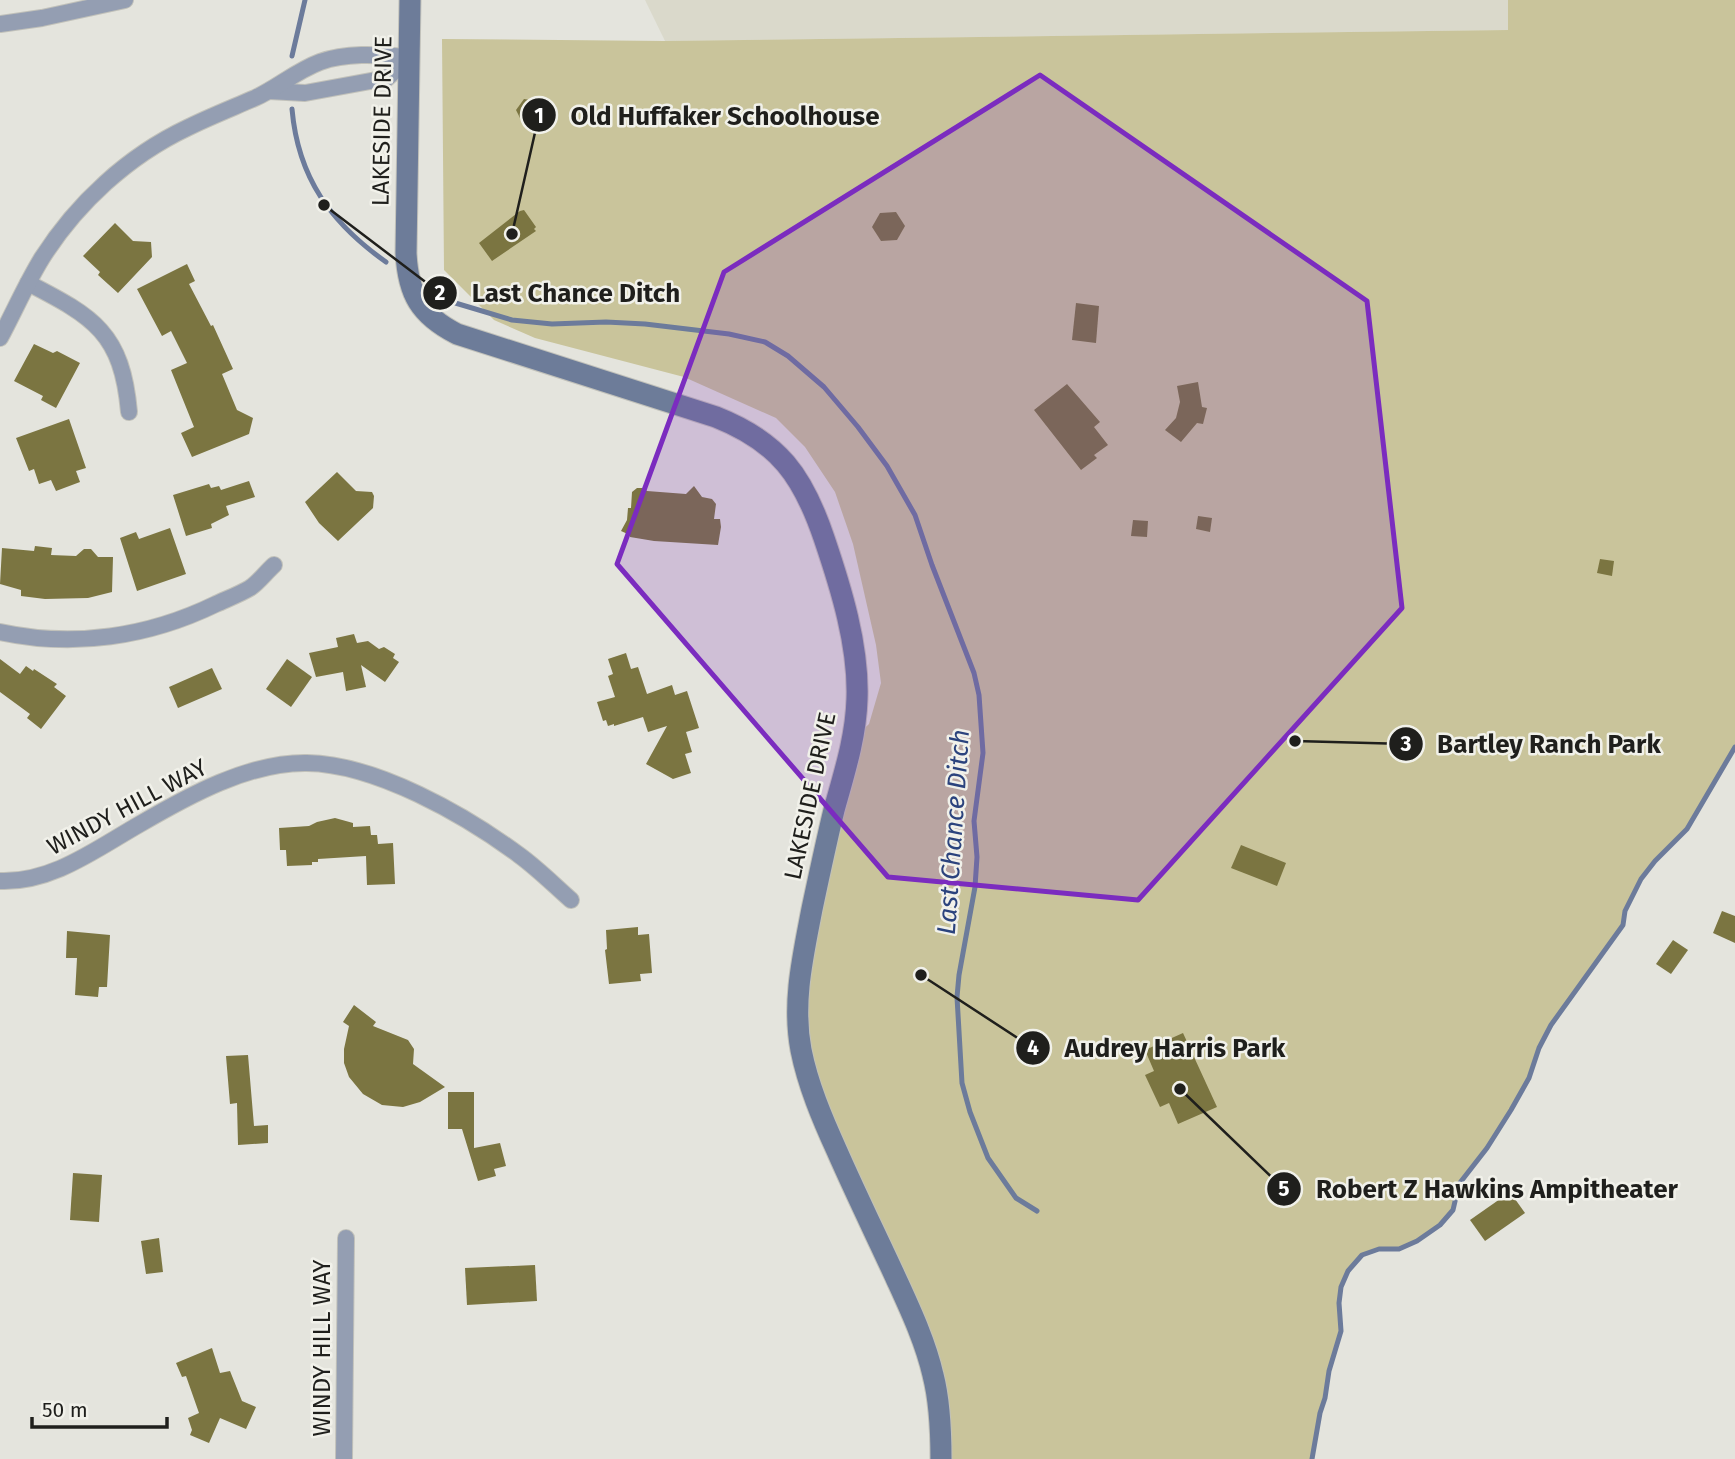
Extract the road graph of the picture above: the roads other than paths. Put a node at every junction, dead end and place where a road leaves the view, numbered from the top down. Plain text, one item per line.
1 (125, 0) edge
2 (410, 0) edge
3 (0, 24) edge
4 (410, 57) junction
5 (270, 91) junction
6 (28, 283) junction
7 (0, 338) edge
8 (130, 412) dead end
9 (274, 565) dead end
10 (0, 632) edge
11 (0, 881) edge
12 (571, 900) dead end
13 (346, 1238) dead end
14 (344, 1459) edge
15 (941, 1459) edge

1 - 3 street
2 - 4 street, LAKESIDE DRIVE
4 - 5 street
4 - 5 street
4 - 15 street, LAKESIDE DRIVE
5 - 6 street
6 - 7 street
6 - 8 street
9 - 10 street
11 - 12 street, WINDY HILL WAY
13 - 14 street, WINDY HILL WAY

